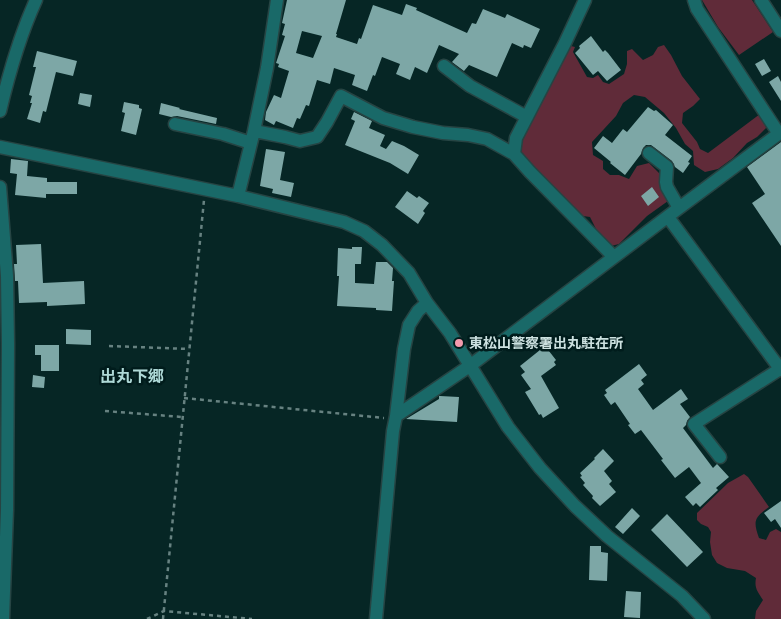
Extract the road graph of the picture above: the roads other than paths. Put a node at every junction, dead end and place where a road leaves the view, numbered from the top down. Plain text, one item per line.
1 (36, 0) edge
2 (277, 0) edge
3 (585, 0) edge
4 (694, 0) edge
5 (761, 0) edge
6 (781, 31) edge
7 (444, 66) dead end
8 (4, 80) edge
9 (0, 111) edge
10 (527, 117) junction
11 (175, 124) dead end
12 (780, 133) edge
13 (252, 137) junction
14 (0, 146) edge
15 (649, 153) dead end
16 (514, 154) junction
17 (0, 187) edge
18 (238, 196) junction
19 (679, 208) junction
20 (668, 217) junction
21 (614, 257) junction
22 (427, 303) junction
23 (471, 366) junction
24 (780, 370) edge
25 (4, 389) edge
26 (396, 418) junction
27 (720, 457) dead end
28 (3, 619) edge
29 (376, 619) edge
30 (704, 619) edge

1 - 8 street
2 - 13 street
3 - 10 street
4 - 12 street
5 - 6 street
7 - 10 street
8 - 9 street
10 - 16 street
11 - 13 street
12 - 19 street
13 - 16 street
13 - 18 street
14 - 18 street
15 - 19 street
16 - 21 street
17 - 25 street
18 - 22 street
19 - 20 street
20 - 21 street
20 - 24 street
21 - 23 street
22 - 23 street
22 - 26 street
23 - 26 street
23 - 30 street
24 - 27 street
25 - 28 street
26 - 29 street

